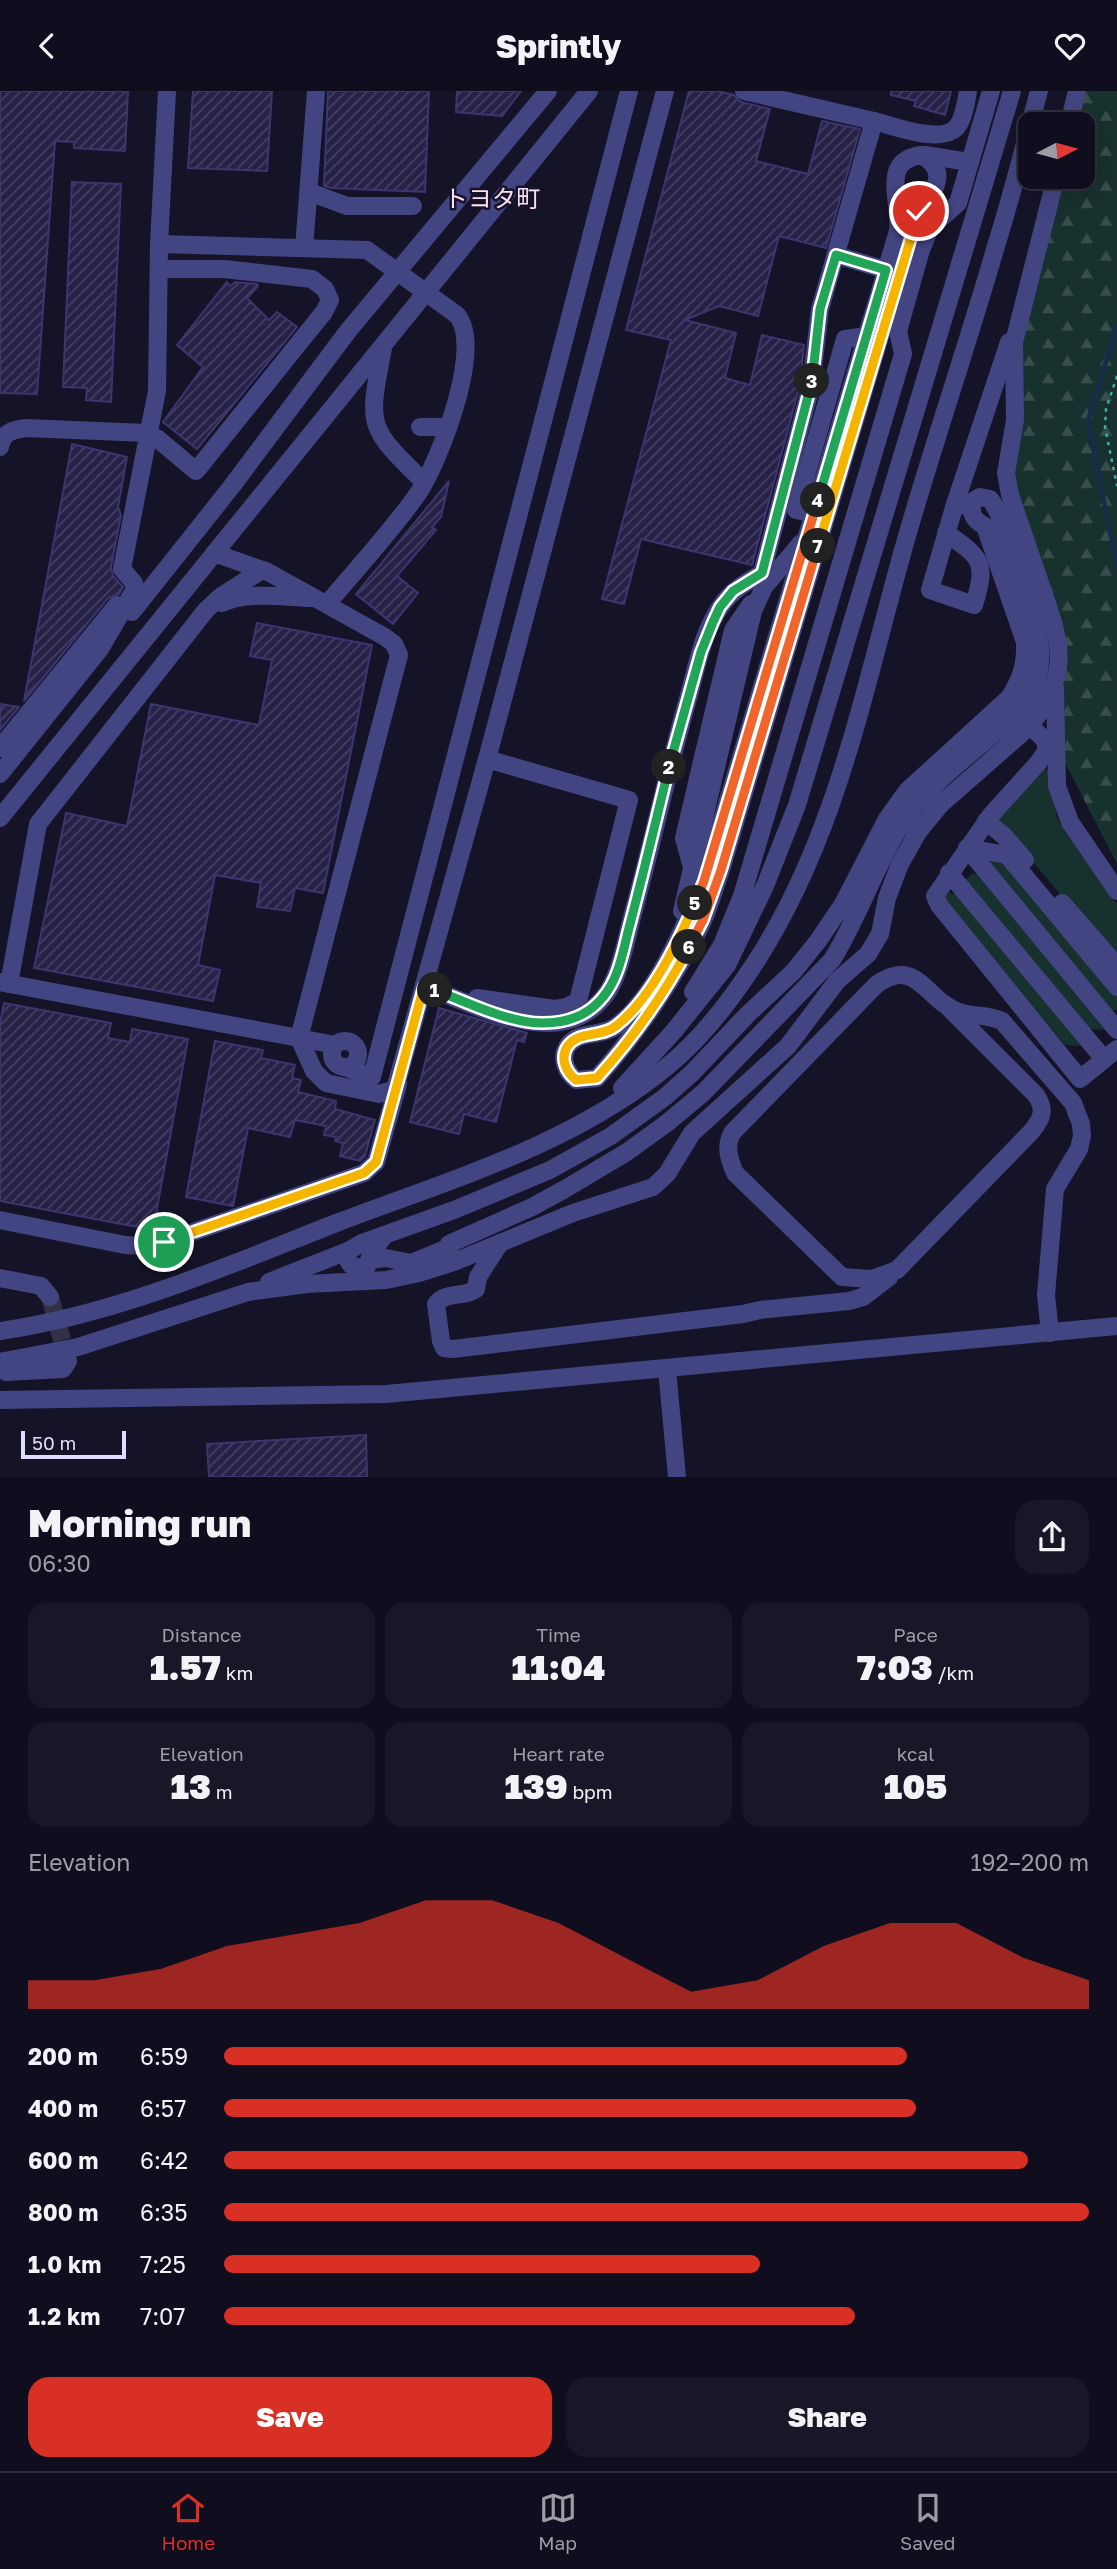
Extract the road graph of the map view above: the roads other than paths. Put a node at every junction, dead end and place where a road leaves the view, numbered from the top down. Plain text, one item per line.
1 (167, 91) edge
2 (316, 91) edge
3 (548, 91) edge
4 (589, 91) edge
5 (629, 91) edge
6 (665, 91) edge
7 (744, 91) edge
8 (968, 91) edge
9 (991, 91) edge
10 (1012, 91) edge
11 (1040, 91) edge
12 (1077, 91) edge
13 (1072, 112) edge
14 (874, 121) junction
15 (921, 155) junction
16 (969, 162) junction
17 (1053, 189) edge
18 (309, 192) junction
19 (413, 206) dead end
20 (159, 244) junction
21 (304, 249) junction
22 (836, 255) junction
23 (159, 269) junction
24 (886, 270) junction
25 (1019, 316) junction
26 (384, 345) junction
27 (1015, 405) junction
28 (987, 406) junction
29 (420, 427) dead end
30 (448, 427) junction
31 (147, 433) junction
32 (386, 444) junction
33 (0, 447) edge
34 (439, 451) junction
35 (424, 482) junction
36 (963, 506) junction
37 (810, 527) junction
38 (947, 533) dead end
39 (214, 554) junction
40 (262, 571) junction
41 (135, 583) junction
42 (322, 601) junction
43 (205, 610) junction
44 (100, 649) junction
45 (1054, 685) junction
46 (1030, 726) junction
47 (0, 748) edge
48 (487, 759) junction
49 (1038, 763) junction
50 (1057, 768) junction
51 (0, 774) edge
52 (0, 818) edge
53 (986, 821) junction
54 (967, 848) junction
55 (949, 873) junction
56 (1117, 891) edge
57 (673, 949) junction
58 (1117, 966) edge
59 (4, 983) edge
60 (424, 986) junction
61 (1117, 987) edge
62 (444, 993) junction
63 (947, 1006) junction
64 (1117, 1030) edge
65 (299, 1038) junction
66 (1110, 1054) edge
67 (399, 1081) junction
68 (601, 1112) junction
69 (0, 1220) edge
70 (384, 1236) junction
71 (500, 1243) junction
72 (350, 1249) junction
73 (470, 1255) junction
74 (369, 1260) junction
75 (897, 1270) junction
76 (478, 1277) junction
77 (0, 1278) edge
78 (50, 1297) dead end
79 (207, 1306) junction
80 (1117, 1326) edge
81 (0, 1331) edge
82 (1050, 1333) junction
83 (68, 1361) dead end
84 (0, 1362) edge
85 (667, 1369) junction
86 (0, 1372) edge
87 (0, 1400) edge
88 (677, 1477) edge

1 - 20 street
2 - 18 street
3 - 44 street
4 - 26 street
5 - 65 street
6 - 48 street
7 - 14 street
8 - 14 street
9 - 16 street
10 - 68 street
11 - 68 street
12 - 13 street
14 - 22 street
15 - 16 street
15 - 24 street
15 - 57 street
16 - 68 street
17 - 25 street
18 - 19 street
18 - 21 street
20 - 21 street
20 - 23 street
21 - 30 street, bridge
22 - 24 street
22 - 62 street
23 - 31 street
23 - 31 street
24 - 37 street
25 - 27 street
25 - 28 street
26 - 32 street
26 - 39 street
27 - 28 street
27 - 45 street
28 - 36 street
29 - 30 street
30 - 34 street
31 - 33 street
31 - 41 street
32 - 34 street
32 - 35 street
34 - 35 street
35 - 42 street
36 - 38 street
36 - 70 street
36 - 74 street
37 - 57 street
37 - 57 street
39 - 40 street
39 - 52 street
40 - 42 street
40 - 43 street
41 - 44 street
41 - 47 street
42 - 43 street
42 - 65 street
43 - 59 street
44 - 51 street
45 - 46 street
45 - 50 street
46 - 49 street
46 - 71 street
48 - 60 street
48 - 62 street
49 - 50 street
49 - 53 street
50 - 56 street
53 - 54 street
53 - 58 street
54 - 55 street
54 - 61 street
54 - 64 street
55 - 66 street
55 - 66 street
59 - 65 street
60 - 62 street
60 - 67 street
63 - 75 street
63 - 75 street
63 - 82 street
65 - 67 street
67 - 69 street
68 - 81 street
70 - 72 street
70 - 74 street
71 - 73 street
71 - 76 street
72 - 74 street
72 - 79 street
73 - 76 street
73 - 79 street
75 - 76 street
77 - 78 street
79 - 84 street
80 - 82 street
82 - 85 street
83 - 86 street
85 - 87 street
85 - 88 street

